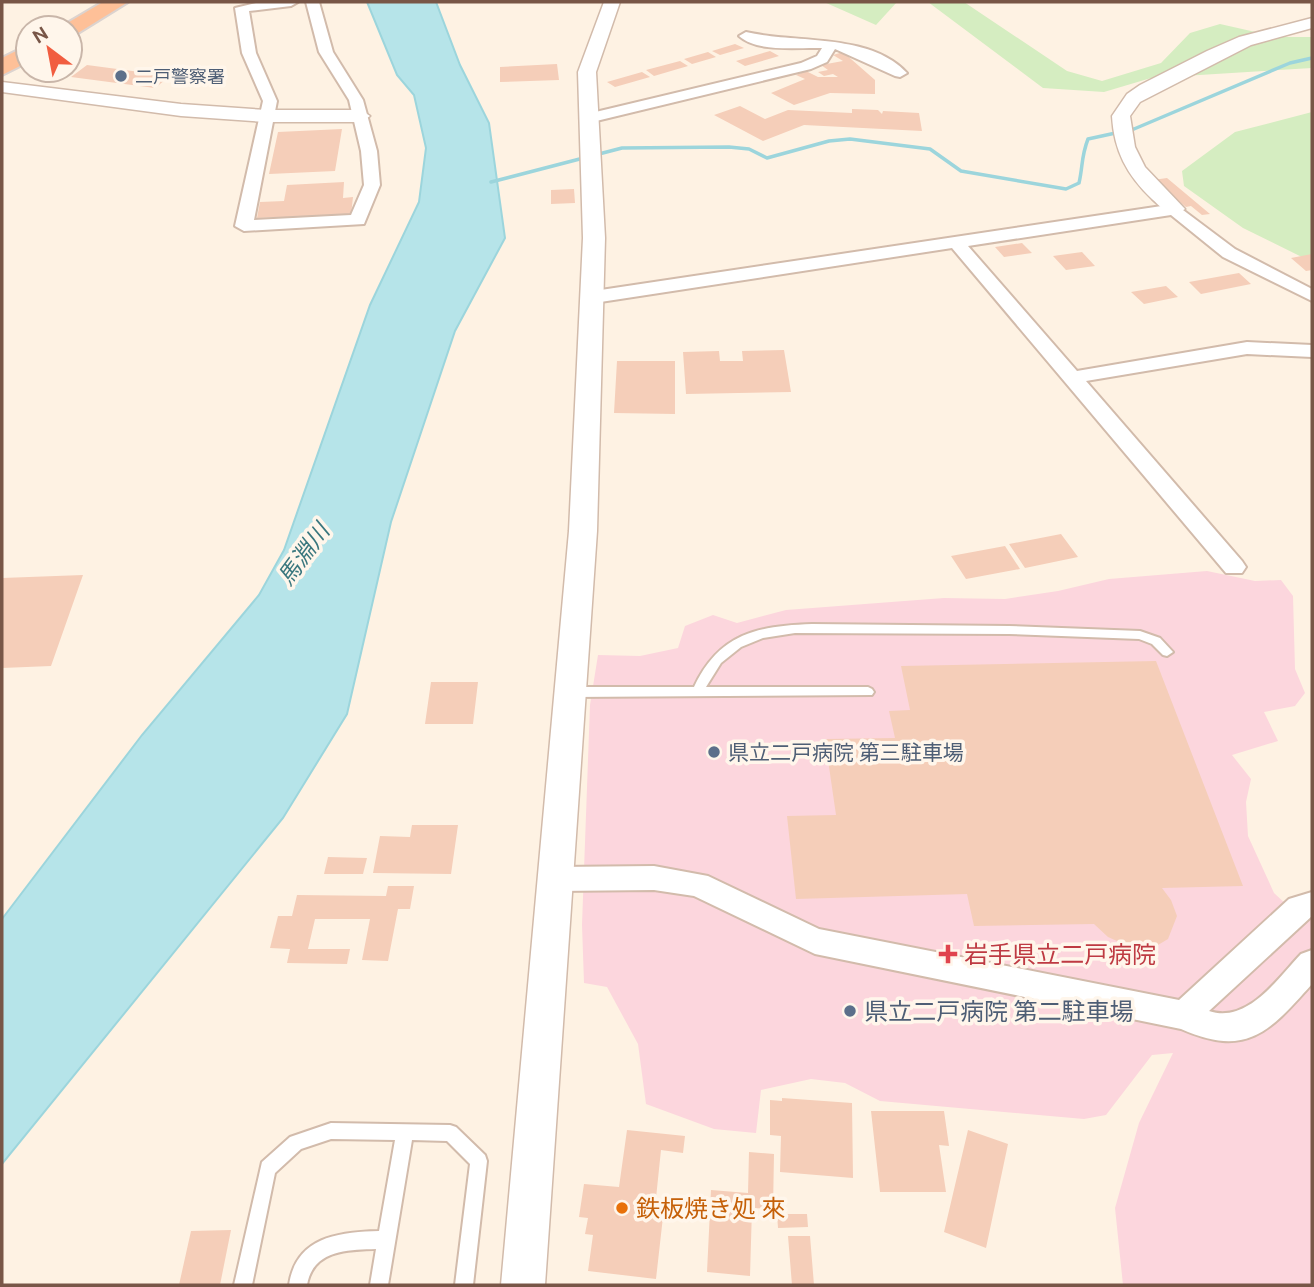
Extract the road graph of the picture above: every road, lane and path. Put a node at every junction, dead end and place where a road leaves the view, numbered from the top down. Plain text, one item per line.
1 (118, 2) edge
2 (291, 2) edge
3 (313, 2) edge
4 (612, 2) edge
5 (84, 20) edge
6 (1312, 23) edge
7 (746, 36) dead end
8 (831, 44) junction
9 (900, 73) dead end
10 (2, 87) edge
11 (266, 116) junction
12 (360, 116) junction
13 (588, 118) junction
14 (1175, 209) junction
15 (955, 241) junction
16 (1312, 296) edge
17 (594, 297) junction
18 (1312, 351) edge
19 (1071, 378) junction
20 (1234, 567) dead end
21 (1167, 652) dead end
22 (571, 692) junction
23 (698, 692) junction
24 (868, 692) dead end
25 (557, 879) junction
26 (1312, 904) edge
27 (1312, 963) edge
28 (1184, 1015) junction
29 (405, 1132) junction
30 (386, 1240) junction
31 (243, 1285) edge
32 (298, 1285) edge
33 (379, 1285) edge
34 (464, 1285) edge
35 (523, 1285) edge

1 - 5 highway
2 - 11 street
3 - 12 street
4 - 13 street
6 - 14 street
7 - 8 street
8 - 9 street
8 - 13 street
10 - 11 street
11 - 12 street
11 - 12 street
13 - 17 street
14 - 15 street
14 - 16 street
15 - 17 street
15 - 19 street
17 - 22 street
18 - 19 street
19 - 20 street
21 - 23 lane
22 - 23 lane
22 - 25 street
23 - 24 lane
25 - 28 street
25 - 35 street
26 - 28 street
27 - 28 street
29 - 30 lane
29 - 31 lane
29 - 34 lane
30 - 32 lane
30 - 33 lane

